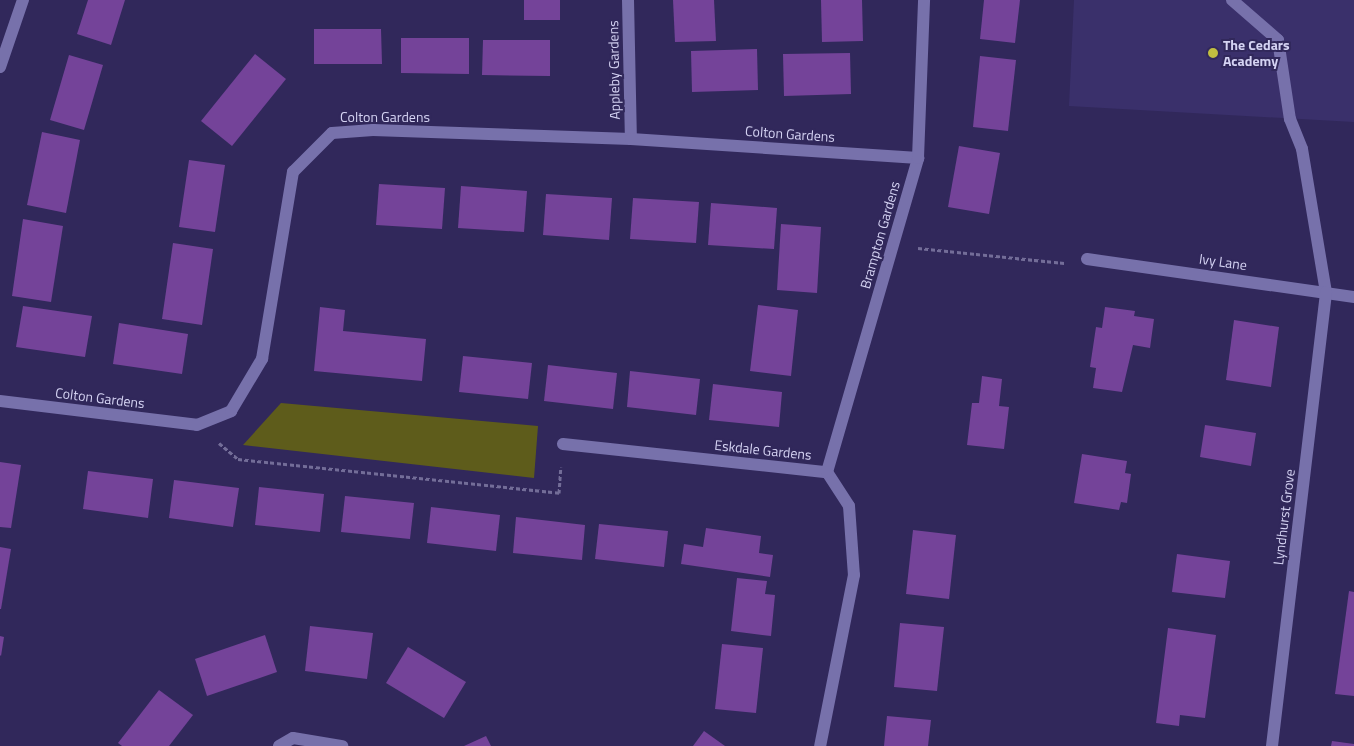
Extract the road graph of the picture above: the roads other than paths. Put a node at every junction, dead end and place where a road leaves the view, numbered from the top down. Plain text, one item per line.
1 (23, 0) edge
2 (628, 0) edge
3 (924, 0) edge
4 (1232, 0) edge
5 (0, 67) edge
6 (631, 139) junction
7 (918, 158) junction
8 (1087, 259) road end
9 (1326, 292) junction
10 (1354, 297) edge
11 (0, 401) edge
12 (563, 444) road end
13 (827, 472) junction
14 (279, 746) edge
15 (342, 746) edge
16 (820, 746) edge
17 (1272, 746) edge

1 - 5 street
2 - 6 street, Appleby Gardens
3 - 7 street, Brampton Gardens
4 - 9 street, Lyndhurst Grove
6 - 7 street, Colton Gardens
6 - 11 street, Colton Gardens
7 - 13 street, Brampton Gardens
8 - 9 street, Ivy Lane
9 - 10 street, Ivy Lane
9 - 17 street, Lyndhurst Grove
12 - 13 street, Eskdale Gardens
13 - 16 street, Eskdale Gardens
14 - 15 street

